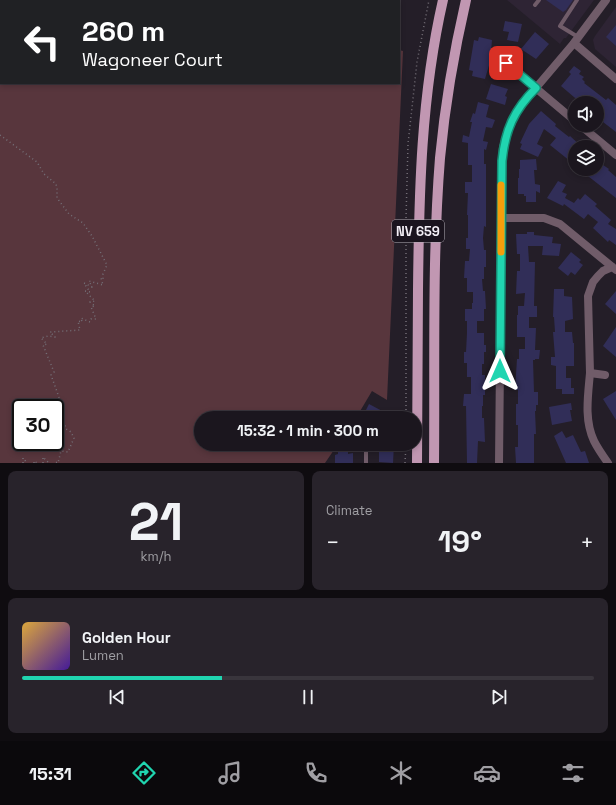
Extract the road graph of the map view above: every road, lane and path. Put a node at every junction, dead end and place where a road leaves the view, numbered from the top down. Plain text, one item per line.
1 (429, 0) edge
2 (443, 0) edge
3 (466, 0) edge
4 (539, 0) edge
5 (577, 0) edge
6 (606, 0) edge
7 (535, 5) dead end
8 (576, 40) junction
9 (506, 63) dead end
10 (616, 79) edge
11 (536, 88) junction
12 (568, 115) edge
13 (588, 132) edge
14 (0, 135) edge
15 (616, 155) edge
16 (501, 218) junction
17 (614, 269) edge
18 (590, 373) junction
19 (605, 375) dead end
20 (406, 411) edge
21 (366, 451) edge
22 (406, 451) edge
23 (23, 463) edge
24 (27, 463) edge
25 (34, 463) edge
26 (37, 463) edge
27 (43, 463) edge
28 (49, 463) edge
29 (55, 463) edge
30 (366, 463) edge
31 (405, 463) edge
32 (417, 463) edge
33 (434, 463) edge
34 (499, 463) edge
35 (608, 463) edge

1 - 20 path
2 - 32 main road, NV 659
3 - 33 main road, NV 659
4 - 7 lane
5 - 8 lane
6 - 8 street
8 - 10 street
8 - 11 street
9 - 11 street
11 - 12 street
11 - 16 street
13 - 15 street
14 - 29 path
16 - 17 street
16 - 34 street
17 - 18 street
18 - 19 street
18 - 35 street
21 - 30 lane
22 - 31 path
23 - 24 path
25 - 26 path
27 - 28 path

